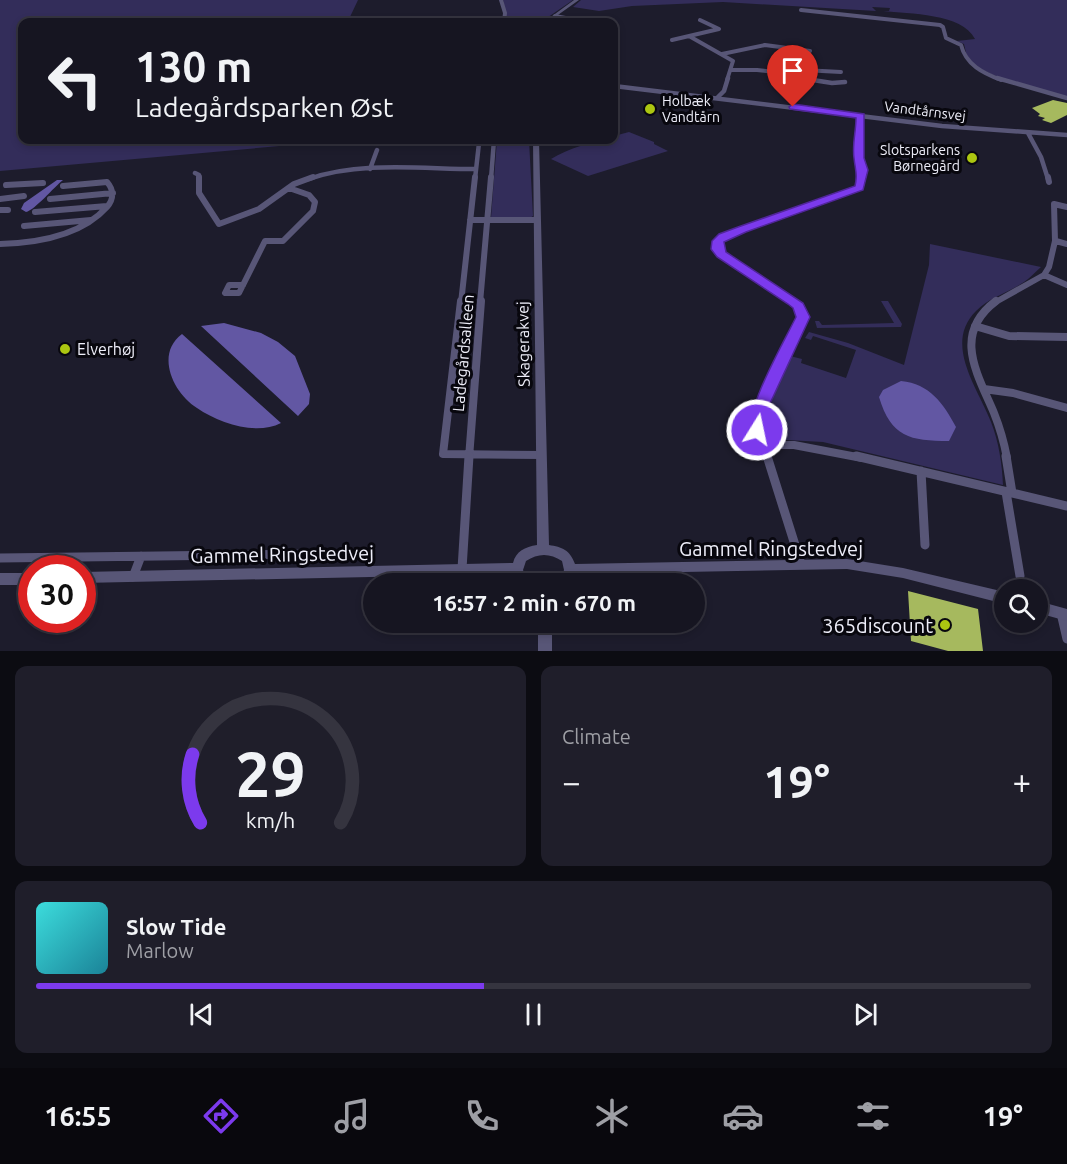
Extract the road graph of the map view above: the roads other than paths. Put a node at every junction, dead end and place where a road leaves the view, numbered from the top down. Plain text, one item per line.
1 (501, 0) edge
2 (577, 0) edge
3 (801, 10) dead end
4 (584, 15) dead end
5 (554, 17) joint
6 (504, 18) edge
7 (565, 18) edge
8 (580, 18) edge
9 (700, 20) dead end
10 (689, 36) junction
11 (672, 40) dead end
12 (810, 51) dead end
13 (722, 54) junction
14 (731, 70) junction
15 (841, 72) dead end
16 (798, 75) junction
17 (845, 82) dead end
18 (618, 86) edge
19 (723, 91) junction
20 (718, 97) junction
21 (725, 98) junction
22 (1067, 99) edge
23 (861, 116) junction
24 (1019, 133) junction
25 (1028, 133) junction
26 (1067, 135) edge
27 (480, 144) edge
28 (494, 144) edge
29 (537, 144) edge
30 (1034, 145) junction
31 (377, 150) dead end
32 (476, 169) junction
33 (370, 170) junction
34 (195, 173) dead end
35 (14, 182) dead end
36 (1049, 182) dead end
37 (43, 183) dead end
38 (63, 186) dead end
39 (3, 187) edge
40 (289, 188) junction
41 (113, 193) junction
42 (24, 196) dead end
43 (1053, 196) dead end
44 (0, 199) edge
45 (50, 199) dead end
46 (1054, 204) junction
47 (107, 206) junction
48 (1067, 207) edge
49 (0, 210) edge
50 (8, 210) dead end
51 (34, 212) dead end
52 (91, 220) junction
53 (470, 220) junction
54 (488, 220) junction
55 (537, 220) junction
56 (24, 226) dead end
57 (1056, 241) junction
58 (0, 244) edge
59 (1067, 244) edge
60 (1044, 275) junction
61 (243, 285) dead end
62 (1067, 285) edge
63 (975, 326) junction
64 (1067, 337) edge
65 (984, 389) junction
66 (1067, 408) edge
67 (762, 445) junction
68 (469, 454) junction
69 (542, 455) junction
70 (921, 471) junction
71 (1009, 492) junction
72 (1067, 506) edge
73 (925, 545) dead end
74 (543, 548) junction
75 (306, 554) dead end
76 (141, 556) junction
77 (0, 558) edge
78 (801, 564) junction
79 (518, 568) junction
80 (462, 569) junction
81 (570, 569) junction
82 (518, 573) edge
83 (569, 573) edge
84 (1020, 576) dead end
85 (133, 577) junction
86 (96, 578) edge
87 (0, 579) edge
88 (18, 579) edge
89 (994, 595) edge
90 (1048, 610) edge
91 (1064, 614) edge
92 (545, 633) edge
93 (1067, 639) edge
94 (545, 651) edge

1 - 6 street
2 - 5 street
3 - 22 street
4 - 8 street
5 - 7 street
9 - 10 street
10 - 11 street
10 - 13 street
12 - 13 street
13 - 14 street
14 - 16 street
14 - 19 street
15 - 16 street
16 - 17 street
18 - 20 street, Vandtårnsvej
19 - 20 street
19 - 21 street
20 - 21 street, Vandtårnsvej
21 - 23 street, Vandtårnsvej
23 - 24 street, Vandtårnsvej
23 - 67 street
24 - 25 street, Vandtårnsvej
24 - 30 street
25 - 26 street, Vandtårnsvej
25 - 30 street
27 - 32 street
28 - 54 street, Ladegårdsalleen
29 - 55 street, Skagerakvej
30 - 36 street
31 - 33 street
32 - 33 street
32 - 53 street
33 - 40 street
34 - 40 street
35 - 39 street
37 - 39 street
38 - 41 street
40 - 61 street
41 - 45 street
41 - 47 street
42 - 44 street
43 - 46 street
46 - 48 street
46 - 57 street
47 - 51 street
47 - 52 street
49 - 50 street
52 - 56 street
52 - 58 street
53 - 54 street
53 - 68 street
54 - 55 street
54 - 68 street, Ladegårdsalleen
55 - 69 street, Skagerakvej
57 - 59 street
57 - 60 street
60 - 62 street
60 - 63 street
63 - 64 street
63 - 65 street
65 - 66 street
65 - 71 street
67 - 70 street
67 - 78 street
68 - 69 street
68 - 80 street, Ladegårdsalleen
69 - 74 street, Skagerakvej
70 - 71 street
70 - 73 street
71 - 72 street
71 - 84 street
74 - 79 street
74 - 81 street
75 - 76 street
76 - 77 street
76 - 85 street
78 - 81 street, Gammel Ringstedvej
78 - 89 street, Gammel Ringstedvej
79 - 80 street, Gammel Ringstedvej
79 - 82 street
80 - 85 street, Gammel Ringstedvej
81 - 83 street
85 - 86 street, Gammel Ringstedvej
87 - 88 street
90 - 91 street
91 - 93 street
92 - 94 street

